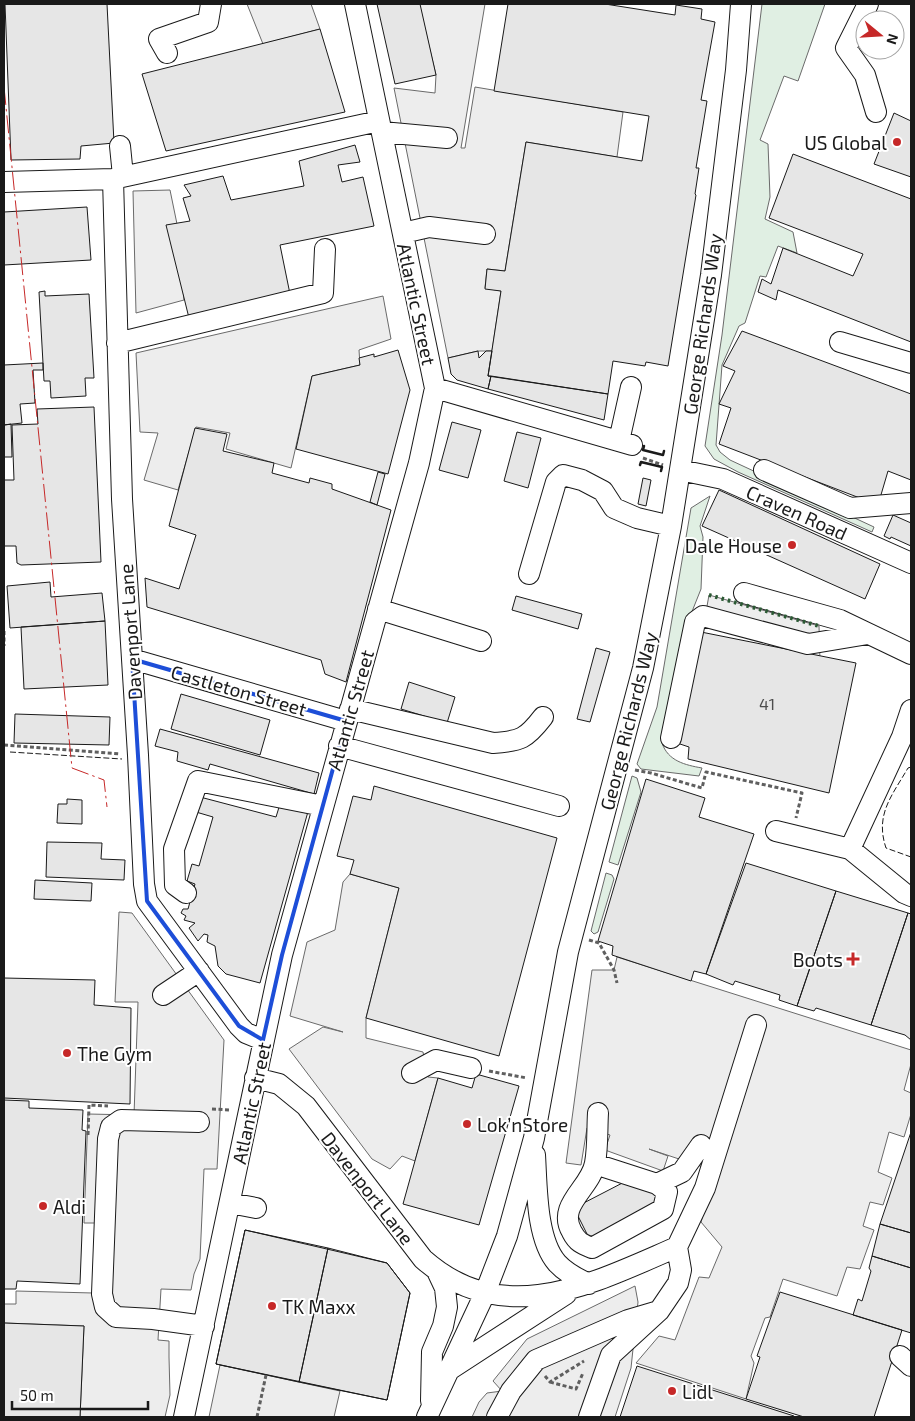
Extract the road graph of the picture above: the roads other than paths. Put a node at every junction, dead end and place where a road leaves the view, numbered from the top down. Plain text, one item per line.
1 (210, 4) edge
2 (355, 4) edge
3 (741, 4) edge
4 (868, 4) edge
5 (167, 53) dead end
6 (876, 112) dead end
7 (381, 126) junction
8 (447, 138) dead end
9 (120, 146) dead end
10 (118, 178) junction
11 (4, 182) edge
12 (402, 233) junction
13 (485, 234) dead end
14 (325, 249) dead end
15 (840, 342) dead end
16 (117, 344) junction
17 (911, 363) edge
18 (630, 387) dead end
19 (435, 388) junction
20 (680, 470) junction
21 (764, 470) dead end
22 (911, 503) edge
23 (671, 526) junction
24 (911, 563) edge
25 (529, 574) dead end
26 (744, 593) dead end
27 (378, 609) junction
28 (868, 634) junction
29 (481, 641) dead end
30 (911, 654) edge
31 (132, 659) junction
32 (911, 710) edge
33 (348, 715) junction
34 (544, 717) dead end
35 (671, 738) dead end
36 (907, 739) edge
37 (339, 746) junction
38 (323, 806) junction
39 (559, 806) dead end
40 (784, 833) road end
41 (850, 849) junction
42 (186, 892) dead end
43 (911, 896) edge
44 (199, 971) junction
45 (163, 995) dead end
46 (756, 1025) dead end
47 (263, 1040) junction
48 (471, 1068) road end
49 (412, 1073) dead end
50 (256, 1078) junction
51 (598, 1113) dead end
52 (199, 1122) dead end
53 (534, 1138) junction
54 (701, 1145) dead end
55 (596, 1164) junction
56 (657, 1184) junction
57 (230, 1203) junction
58 (256, 1208) dead end
59 (677, 1247) junction
60 (436, 1271) junction
61 (580, 1287) junction
62 (485, 1293) junction
63 (659, 1311) junction
64 (204, 1326) junction
65 (449, 1370) junction
66 (429, 1413) edge
67 (184, 1417) edge
68 (496, 1417) edge
69 (589, 1417) edge

1 - 5 street
2 - 7 street, Atlantic Street
3 - 20 street, George Richards Way
4 - 6 street
7 - 8 street
7 - 10 street
7 - 12 street, Atlantic Street
9 - 10 street, Davenport Lane
10 - 11 street
10 - 16 street, Davenport Lane
12 - 13 street
12 - 19 street, Atlantic Street
14 - 16 street
15 - 17 street
16 - 31 street, Davenport Lane
18 - 19 street
19 - 27 street, Atlantic Street
20 - 23 street, George Richards Way
20 - 24 street, Craven Road
21 - 22 street
23 - 25 street
23 - 53 street, George Richards Way
26 - 28 street
27 - 29 street
27 - 33 street, Atlantic Street
28 - 30 street
28 - 35 street
31 - 33 street, Castleton Street
31 - 44 street, Davenport Lane
32 - 36 street
33 - 34 street, Castleton Street
33 - 37 street, Atlantic Street
36 - 41 street
37 - 38 street, Atlantic Street
37 - 39 street
38 - 42 street
38 - 47 street, Atlantic Street
40 - 41 street
41 - 43 street
44 - 45 street
44 - 47 street, Davenport Lane
46 - 59 street
47 - 50 street, Atlantic Street
48 - 49 street
50 - 57 street, Atlantic Street
50 - 60 street, Davenport Lane
51 - 55 street
52 - 64 street
53 - 61 street
53 - 62 street, George Richards Way
54 - 56 street
55 - 56 street
55 - 56 street
57 - 58 street
57 - 64 street, Atlantic Street
59 - 61 street
59 - 63 street
60 - 62 street, Davenport Lane
60 - 66 street
61 - 62 street, Davenport Lane
61 - 65 street
62 - 65 street, George Richards Way
63 - 68 street
63 - 69 street
64 - 67 street, Atlantic Street
65 - 66 street, George Richards Way

